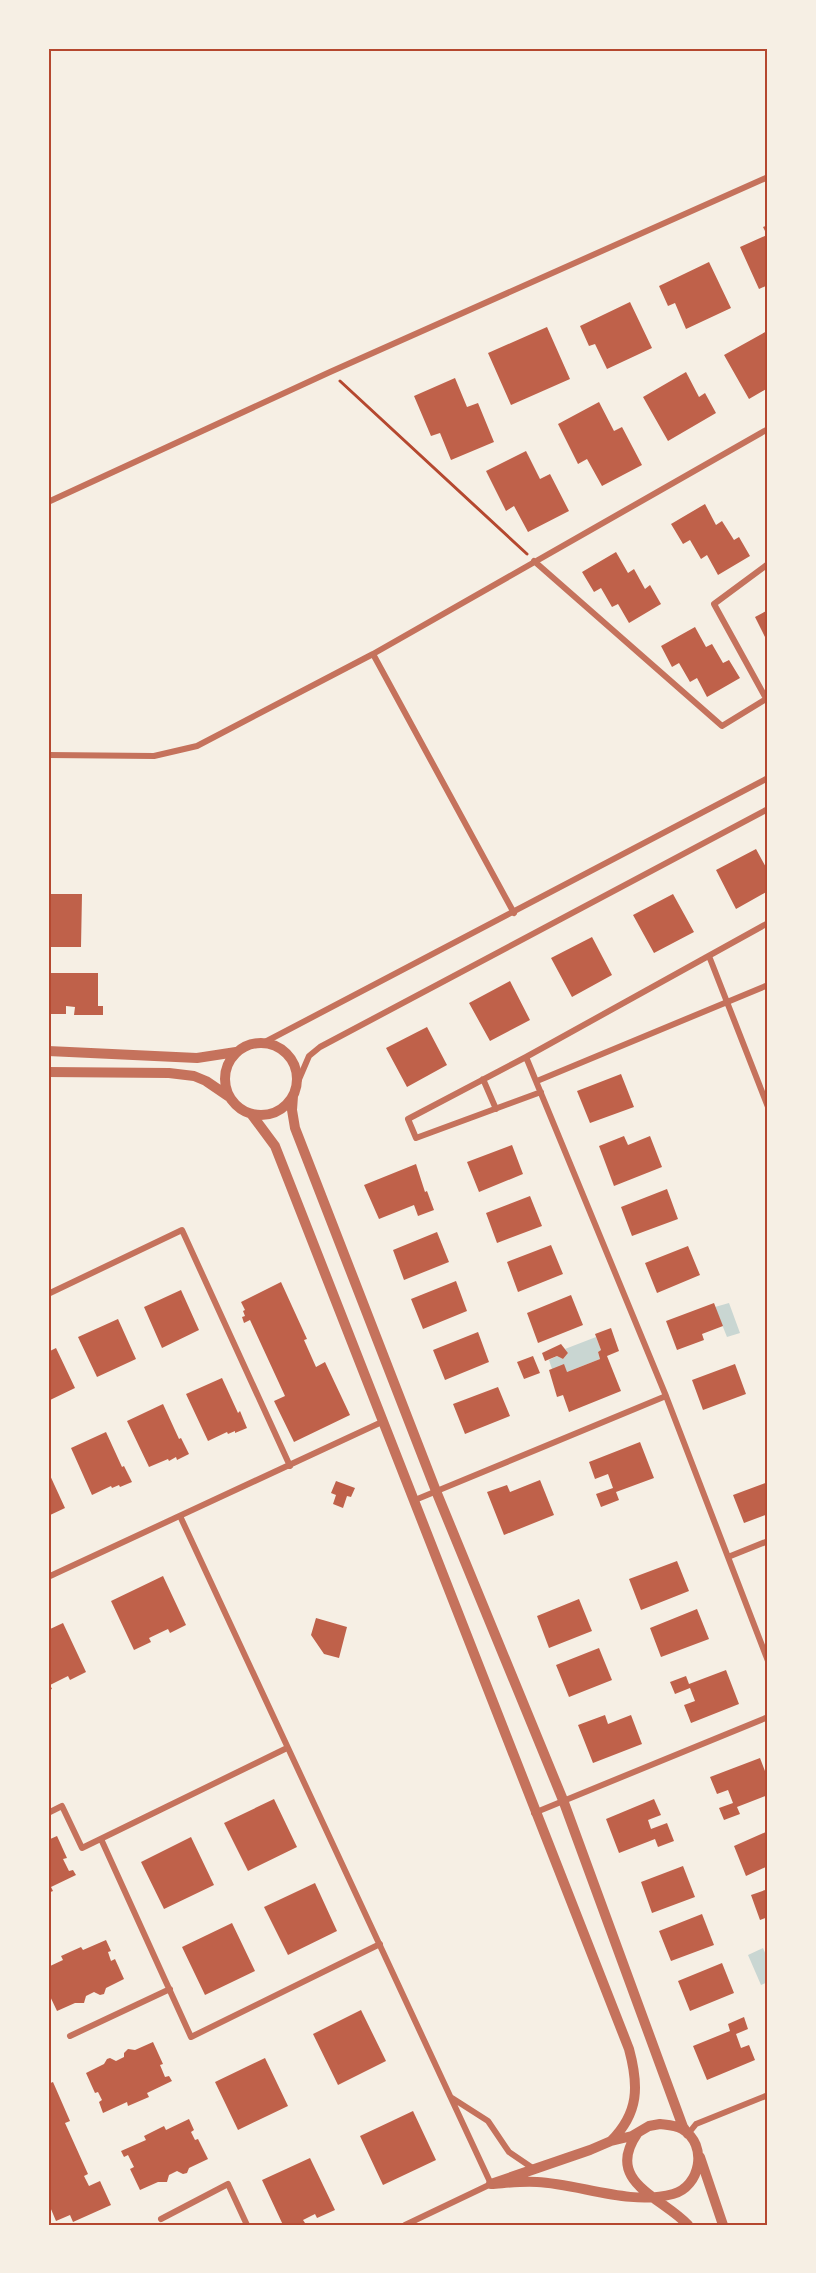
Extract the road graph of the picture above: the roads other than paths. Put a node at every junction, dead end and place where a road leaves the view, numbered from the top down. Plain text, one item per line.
1 (768, 177) edge
2 (768, 429) edge
3 (48, 502) edge
4 (534, 561) junction
5 (768, 564) edge
6 (373, 654) junction
7 (767, 701) edge
8 (48, 755) edge
9 (768, 778) edge
10 (768, 809) edge
11 (514, 912) junction
12 (768, 923) edge
13 (709, 956) junction
14 (768, 985) edge
15 (727, 1002) junction
16 (263, 1043) junction
17 (48, 1052) edge
18 (237, 1052) junction
19 (526, 1057) junction
20 (48, 1072) edge
21 (483, 1079) junction
22 (537, 1081) junction
23 (297, 1084) junction
24 (541, 1092) junction
25 (293, 1096) junction
26 (230, 1098) junction
27 (768, 1107) edge
28 (496, 1109) junction
29 (252, 1115) junction
30 (48, 1294) edge
31 (666, 1396) junction
32 (384, 1421) junction
33 (290, 1466) junction
34 (436, 1491) junction
35 (415, 1500) junction
36 (180, 1516) junction
37 (768, 1541) edge
38 (728, 1557) junction
39 (48, 1577) edge
40 (768, 1661) edge
41 (768, 1717) edge
42 (287, 1748) junction
43 (563, 1800) junction
44 (48, 1813) edge
45 (534, 1813) junction
46 (101, 1839) junction
47 (380, 1944) junction
48 (170, 1989) junction
49 (70, 2036) dead end
50 (768, 2095) edge
51 (451, 2098) junction
52 (637, 2134) junction
53 (688, 2134) junction
54 (611, 2141) junction
55 (698, 2151) junction
56 (534, 2169) junction
57 (491, 2184) junction
58 (654, 2197) junction
59 (161, 2219) dead end
60 (247, 2225) edge
61 (405, 2225) edge
62 (688, 2225) edge
63 (723, 2225) edge

1 - 3 street
2 - 4 street
4 - 6 street
4 - 7 street
5 - 7 street
6 - 8 street
6 - 11 street
9 - 11 street
10 - 23 street
11 - 16 street
12 - 13 street
13 - 15 street
13 - 19 street
14 - 15 street
15 - 22 street
15 - 27 street
16 - 18 street
16 - 23 street
17 - 18 street
18 - 26 street
19 - 21 street
19 - 22 street
20 - 26 street
21 - 28 street
21 - 28 street
22 - 24 street
23 - 25 street
24 - 28 street
24 - 31 street
25 - 29 street
25 - 34 street
26 - 29 street
29 - 32 street
30 - 33 street
31 - 34 street
31 - 38 street
32 - 33 street
32 - 35 street
33 - 36 street
34 - 35 street
34 - 43 street
35 - 45 street
36 - 39 street
36 - 42 street
37 - 38 street
38 - 40 street
41 - 43 street
42 - 46 street
42 - 47 street
43 - 45 street
43 - 53 street
44 - 46 street
45 - 54 street
46 - 48 street
47 - 48 street
47 - 51 street
48 - 49 street
50 - 53 street
51 - 56 street
51 - 57 street
52 - 53 street
52 - 54 street
52 - 58 street
53 - 55 street
54 - 56 street
55 - 58 street
55 - 63 street
56 - 57 street
57 - 58 street
57 - 61 street
58 - 62 street
59 - 60 street

